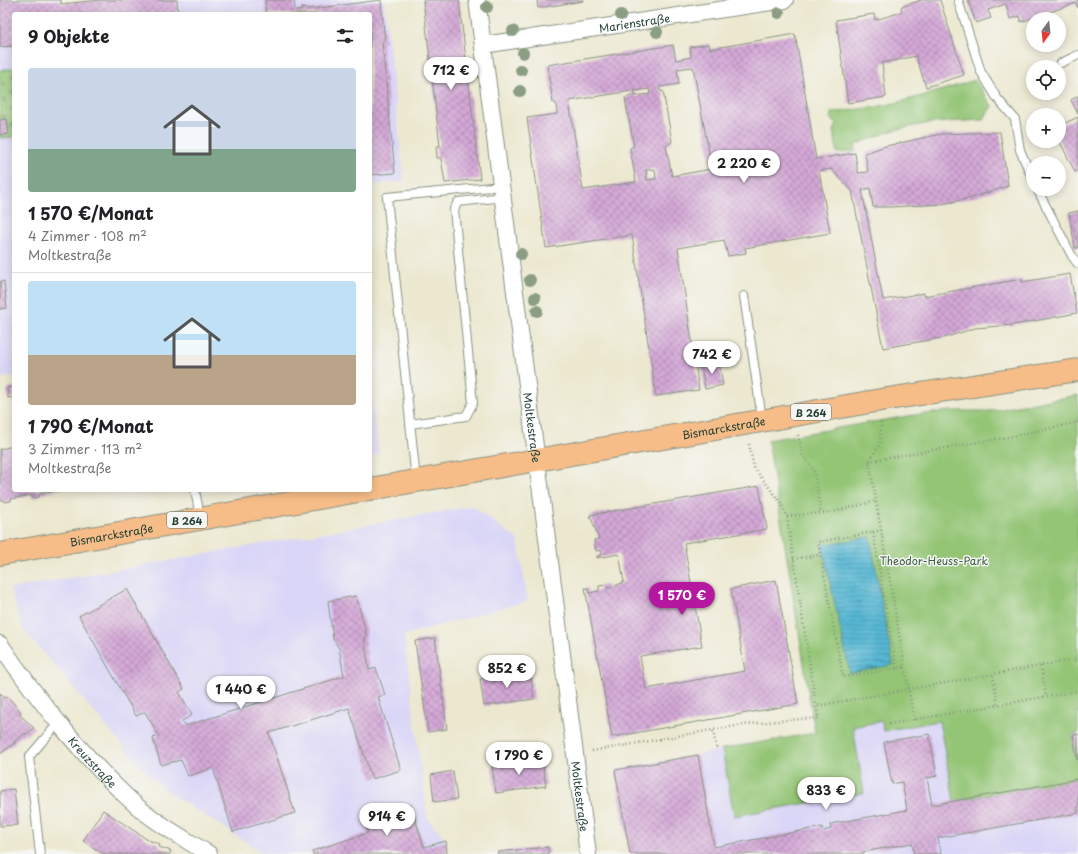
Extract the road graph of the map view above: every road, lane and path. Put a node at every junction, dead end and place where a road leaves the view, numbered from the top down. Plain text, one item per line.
1 (477, 0) edge
2 (785, 0) edge
3 (958, 0) edge
4 (483, 45) junction
5 (1078, 55) edge
6 (1066, 61) edge
7 (1026, 164) edge
8 (503, 191) junction
9 (1041, 196) edge
10 (1078, 264) edge
11 (744, 296) dead end
12 (1078, 370) edge
13 (881, 400) junction
14 (794, 415) junction
15 (753, 422) junction
16 (1078, 422) edge
17 (410, 424) junction
18 (538, 460) junction
19 (869, 462) junction
20 (416, 481) junction
21 (372, 488) edge
22 (195, 492) edge
23 (348, 492) edge
24 (876, 501) junction
25 (821, 513) junction
26 (787, 516) junction
27 (200, 518) junction
28 (881, 530) junction
29 (873, 532) junction
30 (0, 554) edge
31 (820, 555) junction
32 (793, 559) junction
33 (0, 644) edge
34 (1078, 659) edge
35 (1040, 666) junction
36 (905, 667) junction
37 (896, 668) junction
38 (993, 675) junction
39 (909, 689) junction
40 (1078, 691) edge
41 (1046, 698) junction
42 (816, 706) junction
43 (998, 706) junction
44 (914, 720) junction
45 (59, 722) junction
46 (889, 724) dead end
47 (714, 731) junction
48 (717, 750) dead end
49 (576, 754) junction
50 (40, 854) edge
51 (209, 854) edge
52 (588, 854) edge

1 - 4 street, Moltkestraße
2 - 4 street, Marienstraße
3 - 7 lane
4 - 8 street, Moltkestraße
5 - 6 lane
8 - 17 lane
8 - 17 lane
8 - 18 street, Moltkestraße
9 - 10 lane
11 - 15 lane
12 - 13 main road, Bismarckstraße / B 264
13 - 14 main road, Bismarckstraße / B 264
13 - 19 path
14 - 15 main road, Bismarckstraße / B 264
14 - 25 path
15 - 18 main road, Bismarckstraße / B 264
15 - 26 path
16 - 19 path
17 - 20 lane
18 - 20 main road, Bismarckstraße / B 264
18 - 49 street, Moltkestraße
19 - 24 path
20 - 21 main road, Bismarckstraße / B 264
22 - 27 lane
23 - 27 main road, Bismarckstraße / B 264
24 - 25 path
24 - 28 path
25 - 26 path
26 - 32 path
27 - 30 main road, Bismarckstraße / B 264
28 - 29 path
28 - 36 path
29 - 31 path
29 - 37 path
31 - 32 path
31 - 37 path
32 - 42 path
33 - 45 street, Kreuzstraße
34 - 35 path
35 - 38 path
35 - 41 path
36 - 37 path
36 - 39 path
38 - 39 path
38 - 43 path
39 - 42 path
39 - 44 path
40 - 41 path
41 - 43 path
42 - 47 path
43 - 44 path
44 - 46 path
45 - 50 lane
45 - 51 street, Kreuzstraße
47 - 48 path
47 - 49 path
49 - 52 street, Moltkestraße

